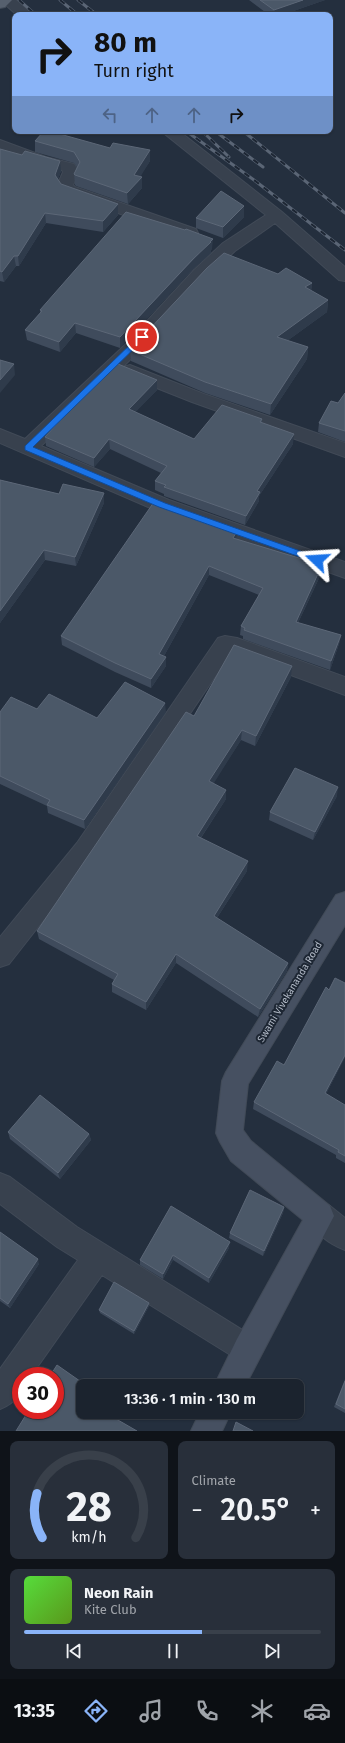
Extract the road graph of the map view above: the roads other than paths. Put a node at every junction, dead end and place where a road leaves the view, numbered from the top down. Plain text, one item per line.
1 (6, 0) edge
2 (0, 4) edge
3 (22, 12) edge
4 (173, 134) edge
5 (0, 145) edge
6 (276, 215) junction
7 (217, 242) junction
8 (345, 276) edge
9 (114, 364) junction
10 (0, 436) edge
11 (27, 448) junction
12 (345, 450) edge
13 (345, 570) edge
14 (345, 686) edge
15 (345, 903) edge
16 (0, 956) edge
17 (0, 1187) edge
18 (320, 1216) junction
19 (345, 1236) edge
20 (98, 1256) junction
21 (247, 1349) junction
22 (232, 1379) edge
23 (0, 1394) edge
24 (212, 1419) edge
25 (206, 1431) edge

1 - 2 main road
1 - 3 street
4 - 6 street
5 - 7 street
6 - 7 street
6 - 8 street
7 - 9 street
9 - 11 street
9 - 12 street
10 - 11 street
11 - 13 street
14 - 16 street
15 - 18 street, Swami Vivekananda Road
17 - 20 street
18 - 19 street
18 - 21 street
20 - 21 street
20 - 23 street
21 - 22 street
24 - 25 street

